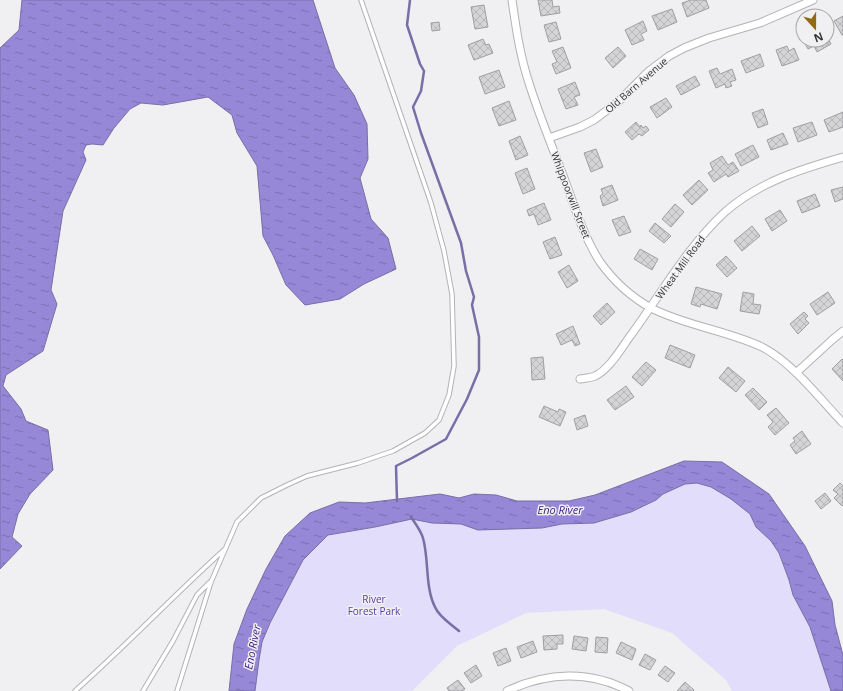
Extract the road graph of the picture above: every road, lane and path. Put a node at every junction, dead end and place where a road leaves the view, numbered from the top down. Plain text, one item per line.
1 (361, 0) edge
2 (512, 0) edge
3 (813, 0) edge
4 (549, 138) junction
5 (843, 157) edge
6 (651, 308) junction
7 (843, 332) edge
8 (796, 373) junction
9 (580, 379) dead end
10 (843, 423) edge
11 (226, 548) junction
12 (211, 582) junction
13 (75, 691) edge
14 (143, 691) edge
15 (177, 691) edge
16 (507, 691) edge
17 (629, 691) edge

1 - 11 lane
2 - 4 street, Whippoorwill Street
3 - 4 street, Old Barn Avenue
4 - 6 street, Whippoorwill Street
5 - 6 street, Wheat Mill Road
6 - 8 street, Whippoorwill Street
6 - 9 street, Wheat Mill Road
7 - 8 street
8 - 10 street, Whippoorwill Street
11 - 12 lane
11 - 13 lane
12 - 14 lane
12 - 15 lane
16 - 17 street

